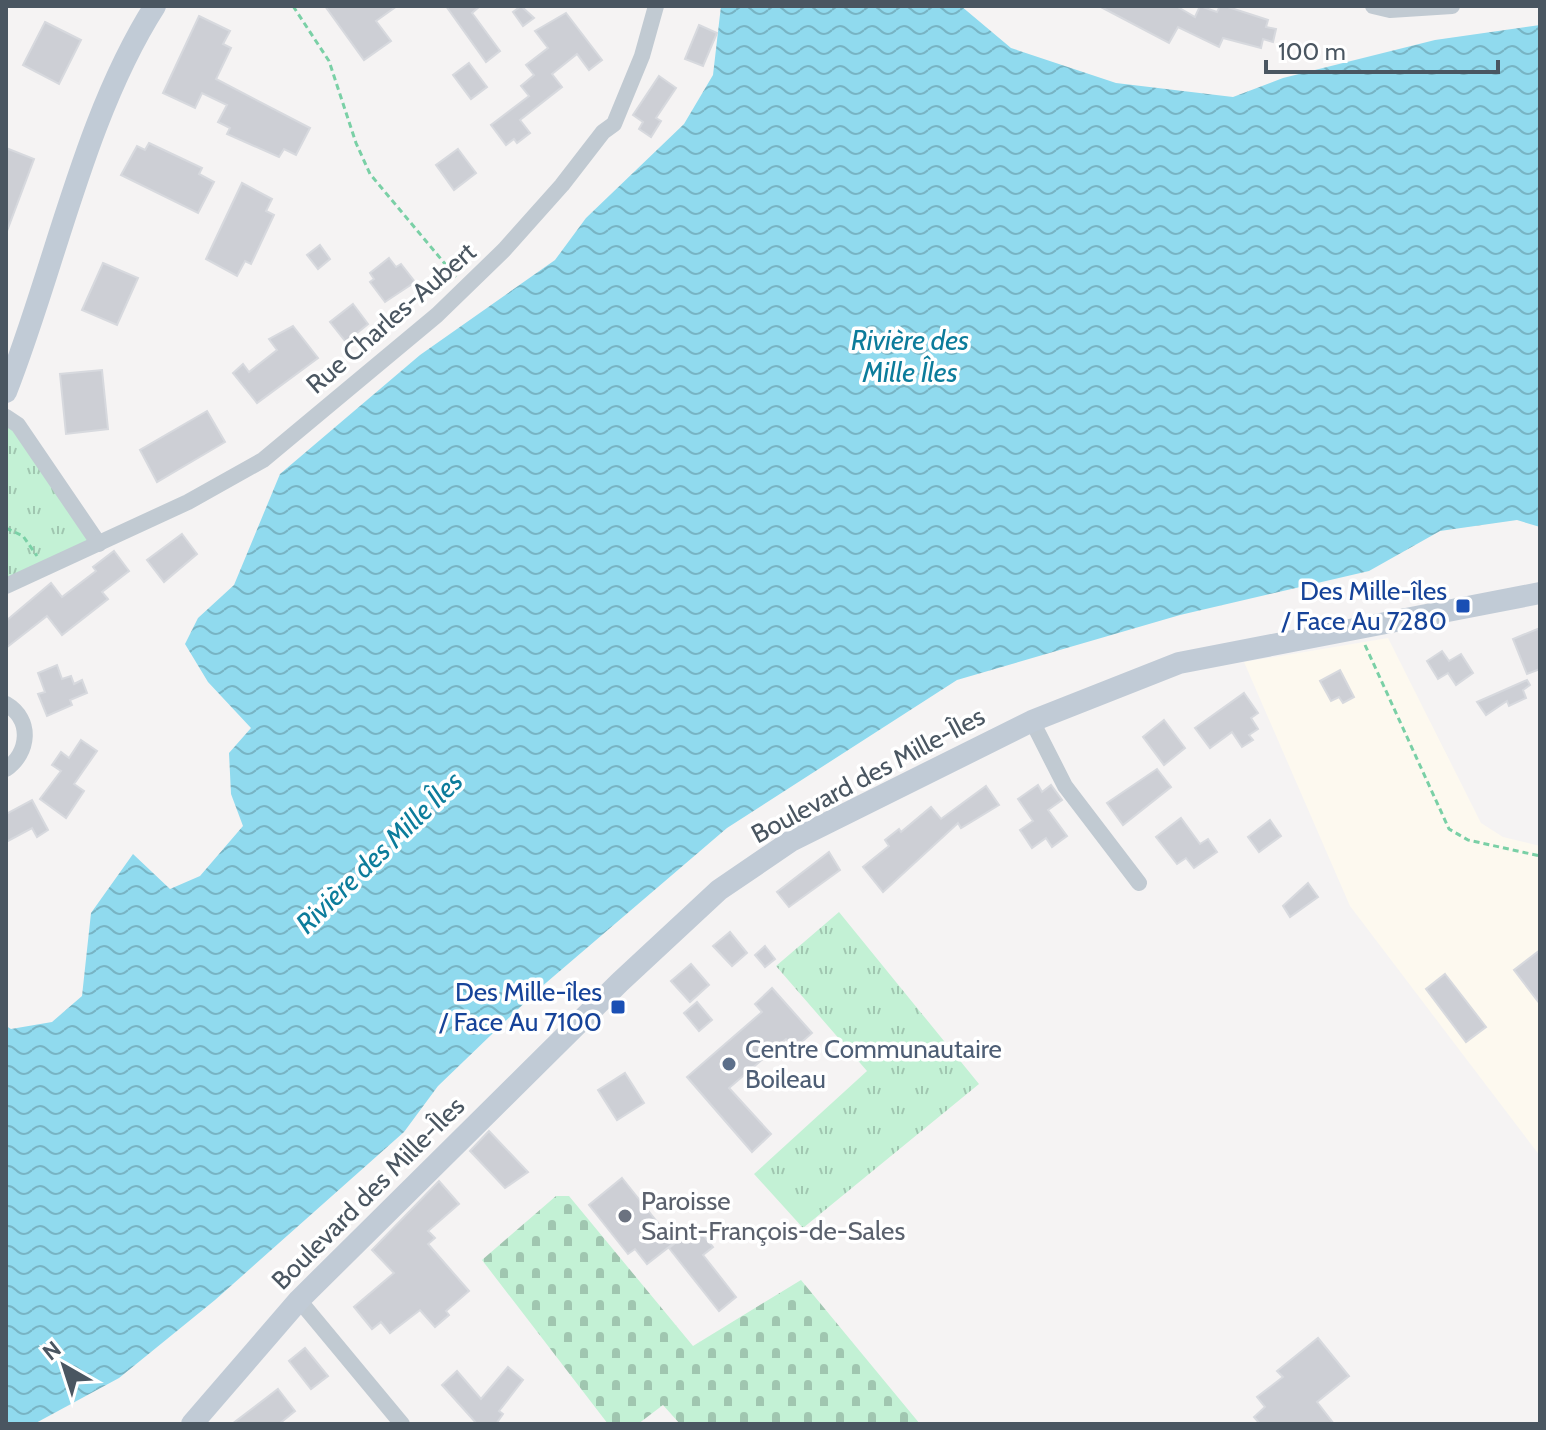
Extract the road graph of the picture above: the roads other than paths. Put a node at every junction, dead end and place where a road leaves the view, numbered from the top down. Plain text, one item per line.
1 (155, 6) edge
2 (656, 6) edge
3 (1373, 6) edge
4 (1446, 6) edge
5 (6, 392) edge
6 (6, 417) edge
7 (99, 544) junction
8 (6, 586) edge
9 (1540, 593) edge
10 (6, 704) edge
11 (1032, 721) junction
12 (6, 769) edge
13 (1139, 883) dead end
14 (299, 1300) junction
15 (192, 1424) edge
16 (402, 1424) edge

1 - 5 street
2 - 7 street, Rue Charles-Aubert
3 - 4 street
6 - 7 street
7 - 8 street, Rue Charles-Aubert
9 - 11 street, Boulevard des Mille-Îles
10 - 12 street
11 - 13 street
11 - 14 street, Boulevard des Mille-Îles
14 - 15 street, Boulevard des Mille-Îles
14 - 16 street

